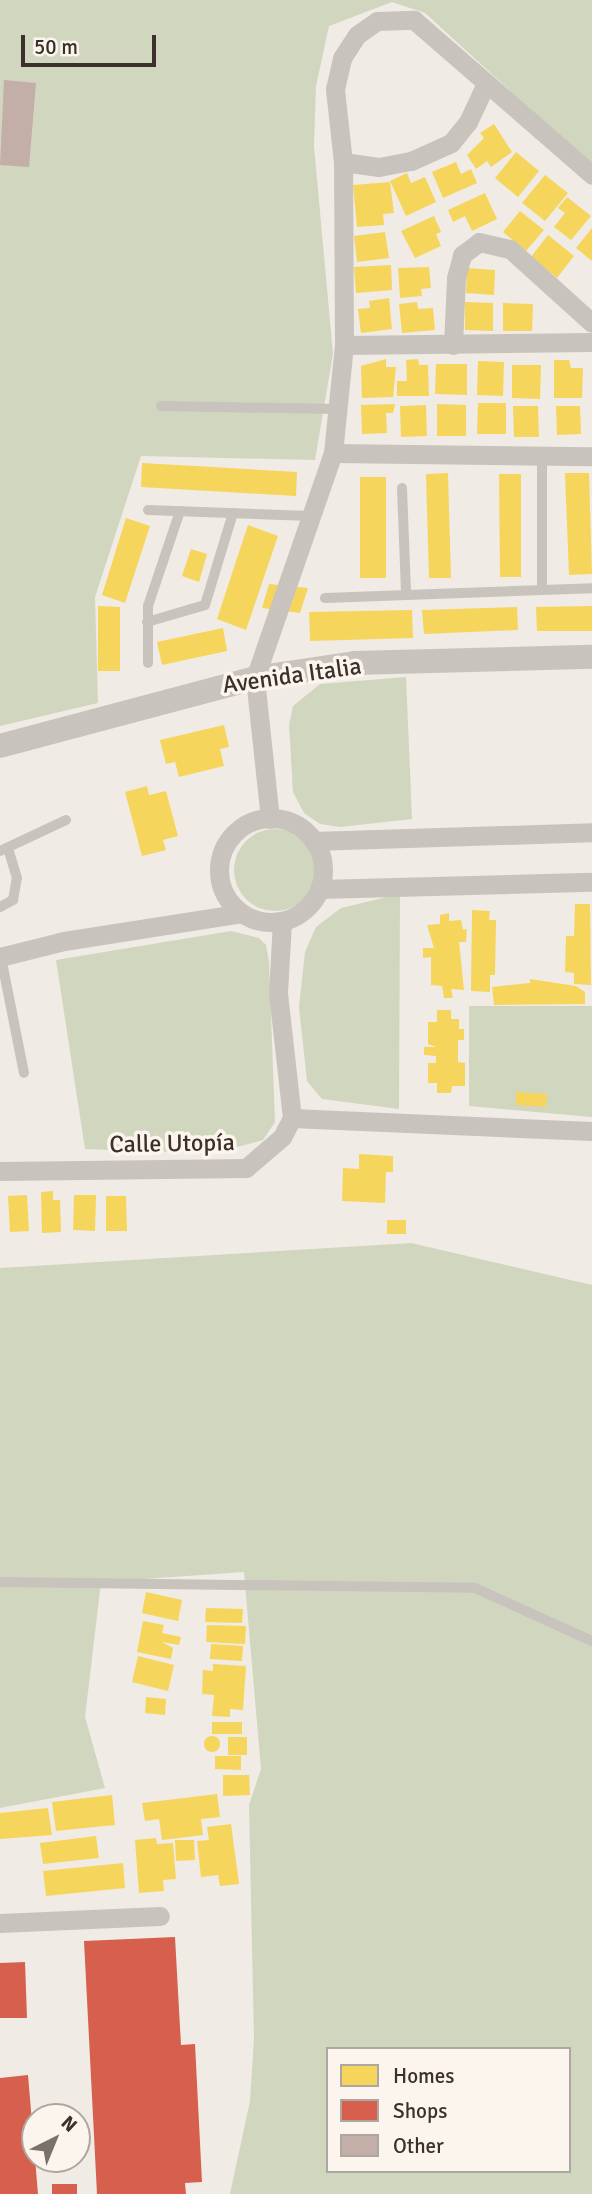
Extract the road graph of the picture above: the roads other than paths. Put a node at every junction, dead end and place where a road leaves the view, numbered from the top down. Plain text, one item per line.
1 (485, 86) junction
2 (343, 162) junction
3 (592, 175) edge
4 (592, 323) edge
5 (592, 342) edge
6 (344, 345) junction
7 (453, 345) junction
8 (161, 406) dead end
9 (337, 409) junction
10 (333, 453) junction
11 (542, 455) junction
12 (592, 456) edge
13 (402, 488) dead end
14 (148, 510) dead end
15 (180, 511) junction
16 (233, 513) junction
17 (311, 516) junction
18 (592, 588) edge
19 (542, 589) junction
20 (406, 594) junction
21 (325, 598) dead end
22 (147, 622) junction
23 (592, 657) edge
24 (148, 663) dead end
25 (255, 678) junction
26 (0, 746) edge
27 (271, 819) junction
28 (66, 820) dead end
29 (592, 832) edge
30 (313, 841) junction
31 (4, 850) edge
32 (592, 882) edge
33 (319, 889) junction
34 (0, 906) edge
35 (242, 913) junction
36 (282, 921) junction
37 (1, 957) edge
38 (24, 1073) dead end
39 (292, 1118) junction
40 (592, 1130) edge
41 (0, 1171) edge
42 (0, 1582) edge
43 (592, 1641) edge
44 (160, 1916) dead end
45 (0, 1923) edge

1 - 2 street
1 - 2 street
1 - 3 street
2 - 6 street
4 - 7 street
5 - 7 street
6 - 7 street
6 - 9 street
8 - 9 lane
9 - 10 street
10 - 11 street
10 - 17 street
11 - 12 street
11 - 19 lane
13 - 20 lane
14 - 15 lane
15 - 16 lane
15 - 22 lane
16 - 17 lane
16 - 22 lane
17 - 25 street
18 - 19 lane
19 - 20 lane
20 - 21 lane
22 - 24 lane
23 - 25 street, Avenida Italia
25 - 26 street, Avenida Italia
25 - 27 street
27 - 30 street
27 - 35 street
28 - 31 lane
29 - 30 street
30 - 33 street
31 - 34 lane
32 - 33 street
33 - 36 street
35 - 36 street
35 - 37 street
36 - 39 street
37 - 38 lane
39 - 40 street
39 - 41 street, Calle Utopía
42 - 43 lane
44 - 45 street

